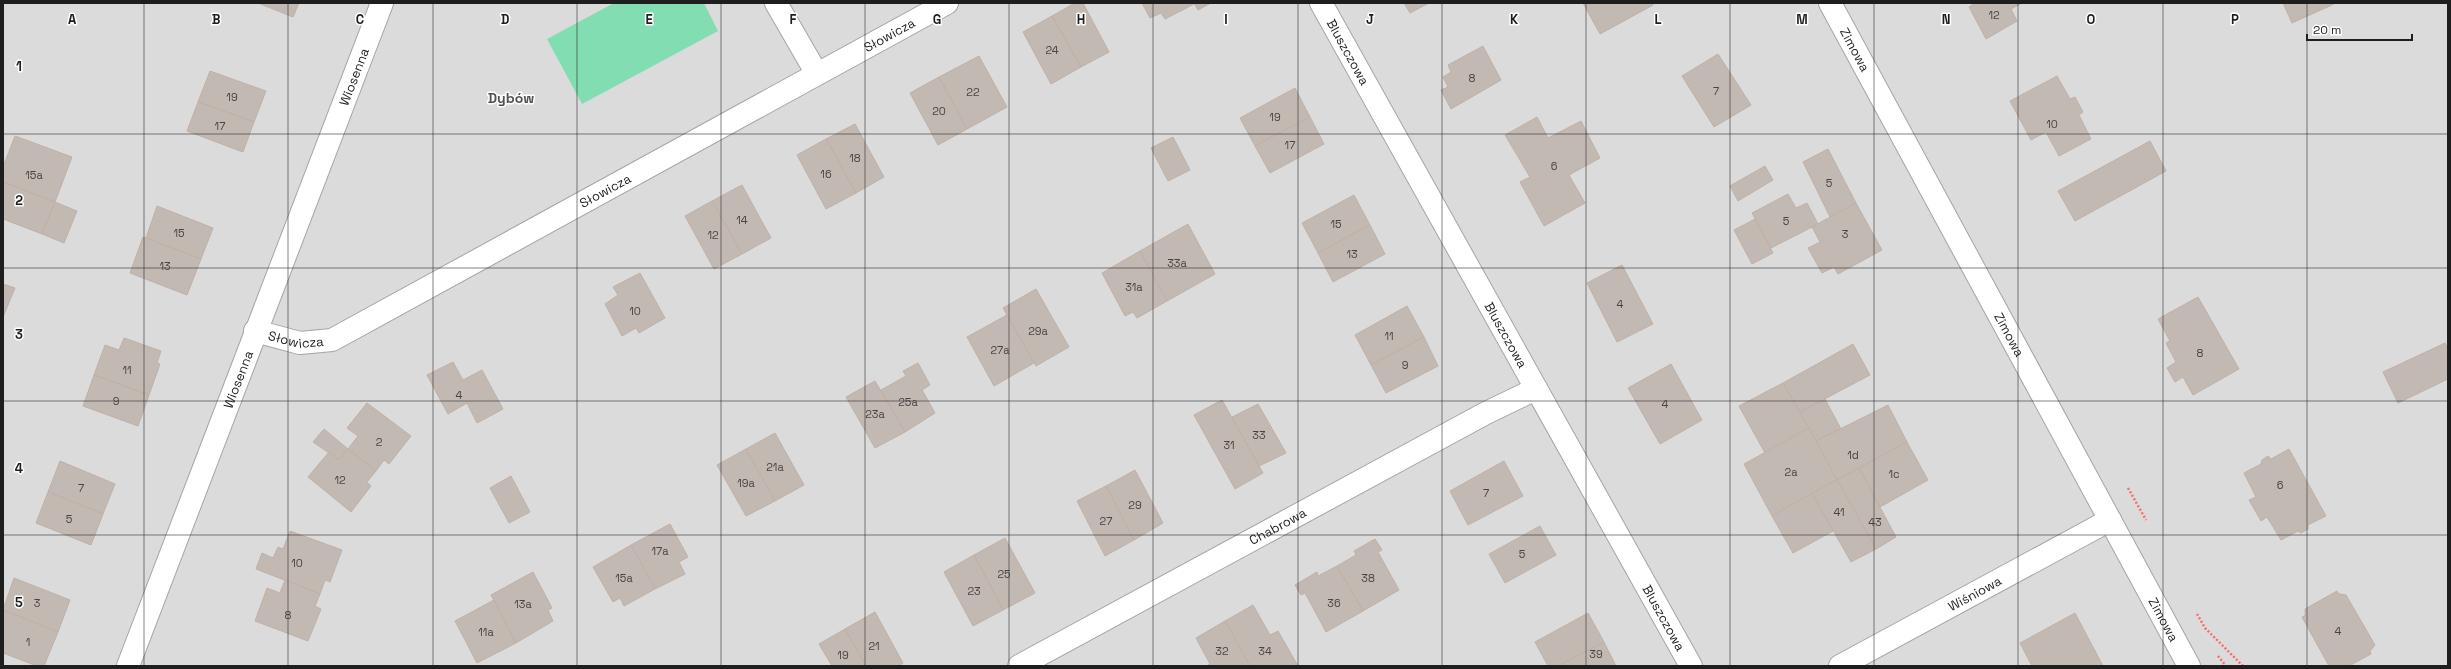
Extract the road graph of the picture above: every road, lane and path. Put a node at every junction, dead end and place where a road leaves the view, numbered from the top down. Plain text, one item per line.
1 (382, 3) edge
2 (776, 3) edge
3 (947, 3) edge
4 (1321, 3) edge
5 (1830, 3) edge
6 (817, 74) junction
7 (255, 331) junction
8 (1536, 388) junction
9 (2110, 520) junction
10 (128, 666) edge
11 (1019, 666) edge
12 (1691, 666) edge
13 (1840, 666) edge
14 (2189, 666) edge

1 - 7 street, Wiosenna
2 - 6 street
3 - 6 street, Słowicza
4 - 8 street, Bluszczowa
5 - 9 street, Zimowa
6 - 7 street, Słowicza
7 - 10 street, Wiosenna
8 - 11 street, Chabrowa
8 - 12 street, Bluszczowa
9 - 13 street, Wiśniowa
9 - 14 street, Zimowa

